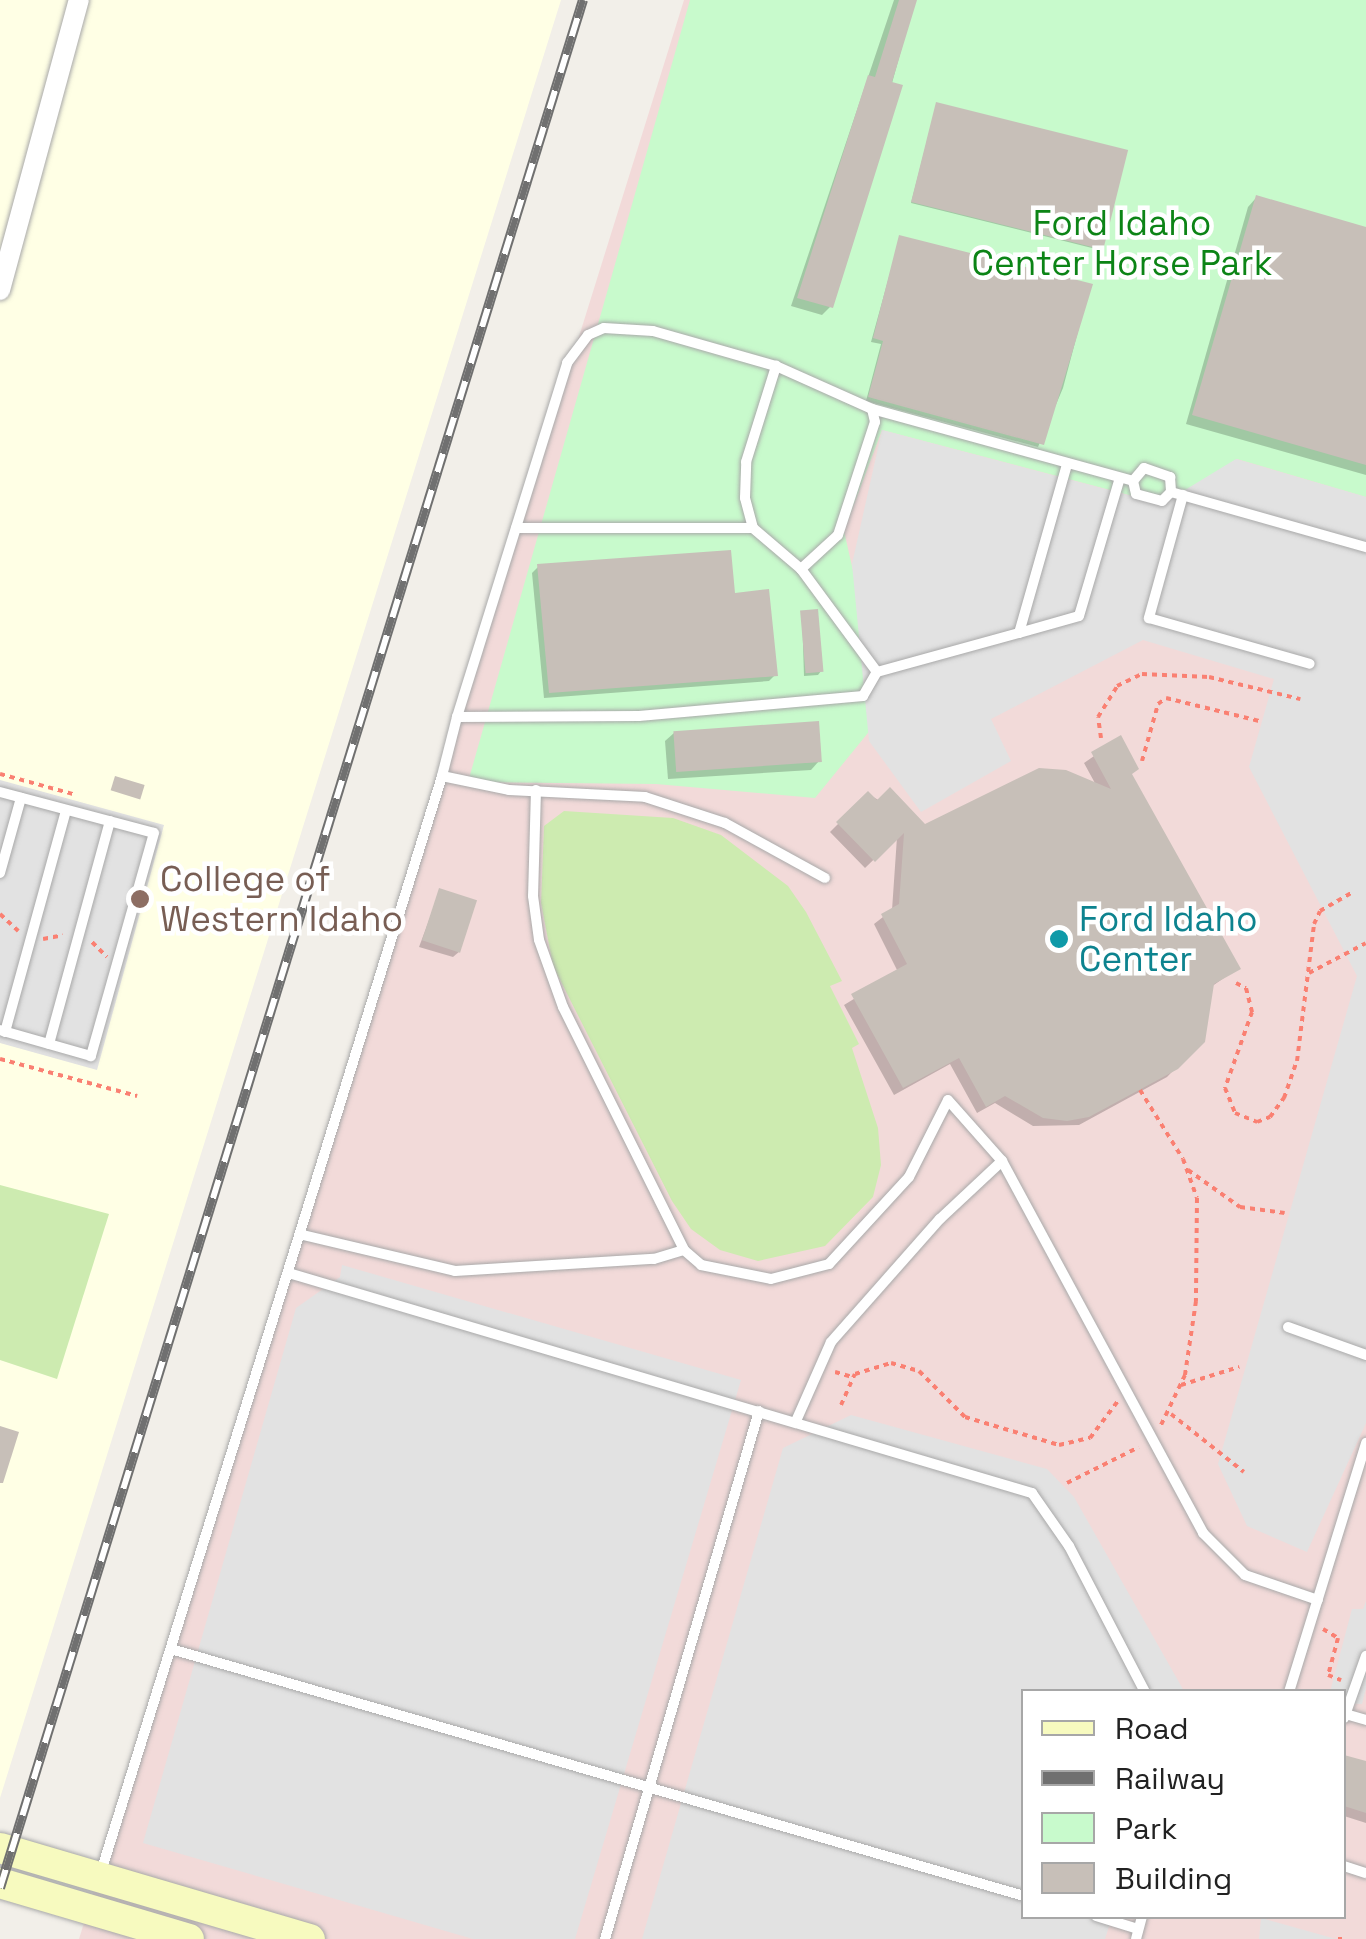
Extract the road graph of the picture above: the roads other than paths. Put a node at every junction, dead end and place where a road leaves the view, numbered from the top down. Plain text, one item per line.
1 (79, 0) edge
2 (0, 290) edge
3 (776, 366) junction
4 (872, 409) junction
5 (1067, 464) junction
6 (1120, 478) junction
7 (1133, 482) junction
8 (1177, 494) junction
9 (516, 528) junction
10 (753, 528) junction
11 (1366, 548) edge
12 (801, 570) junction
13 (1019, 633) junction
14 (1310, 664) dead end
15 (877, 672) junction
16 (456, 717) junction
17 (442, 776) junction
18 (536, 790) junction
19 (0, 792) edge
20 (21, 798) junction
21 (66, 810) junction
22 (110, 821) junction
23 (0, 873) edge
24 (824, 878) dead end
25 (3, 1031) edge
26 (50, 1044) junction
27 (1002, 1162) junction
28 (304, 1235) junction
29 (684, 1250) junction
30 (292, 1274) junction
31 (1288, 1327) dead end
32 (1366, 1354) edge
33 (759, 1411) junction
34 (796, 1421) junction
35 (1366, 1442) edge
36 (1318, 1600) junction
37 (171, 1649) junction
38 (1366, 1656) edge
39 (1143, 1689) edge
40 (1290, 1689) edge
41 (1346, 1716) edge
42 (1366, 1720) edge
43 (650, 1788) junction
44 (0, 1848) edge
45 (100, 1876) junction
46 (0, 1883) edge
47 (1021, 1895) edge
48 (1103, 1919) edge
49 (134, 1931) edge
50 (1137, 1934) edge
51 (189, 1939) edge
52 (310, 1939) edge
53 (605, 1939) edge

1 - 2 street
3 - 4 lane
3 - 9 lane
3 - 10 lane
4 - 5 lane
4 - 12 lane
5 - 6 lane
5 - 13 lane
6 - 7 lane
6 - 13 lane
7 - 8 lane
7 - 8 lane
8 - 11 lane
8 - 14 lane
9 - 10 lane
9 - 16 lane
10 - 12 lane
12 - 15 lane
13 - 15 lane
15 - 16 lane
16 - 17 lane
17 - 18 lane
17 - 28 lane
18 - 24 lane
18 - 29 lane
19 - 20 lane
20 - 21 lane
20 - 23 lane
21 - 22 lane
21 - 25 lane
22 - 26 lane
22 - 26 lane
25 - 26 lane
27 - 29 lane
27 - 34 lane
27 - 36 lane
28 - 29 lane
28 - 30 lane
30 - 33 lane
30 - 37 lane
31 - 32 lane
33 - 34 lane
33 - 43 lane
34 - 39 lane
35 - 36 lane
36 - 40 lane
37 - 43 lane
37 - 45 lane
38 - 41 lane
41 - 42 lane
43 - 47 lane
43 - 53 lane
44 - 45 main road
45 - 52 main road
46 - 49 main road
48 - 50 lane
49 - 51 main road

